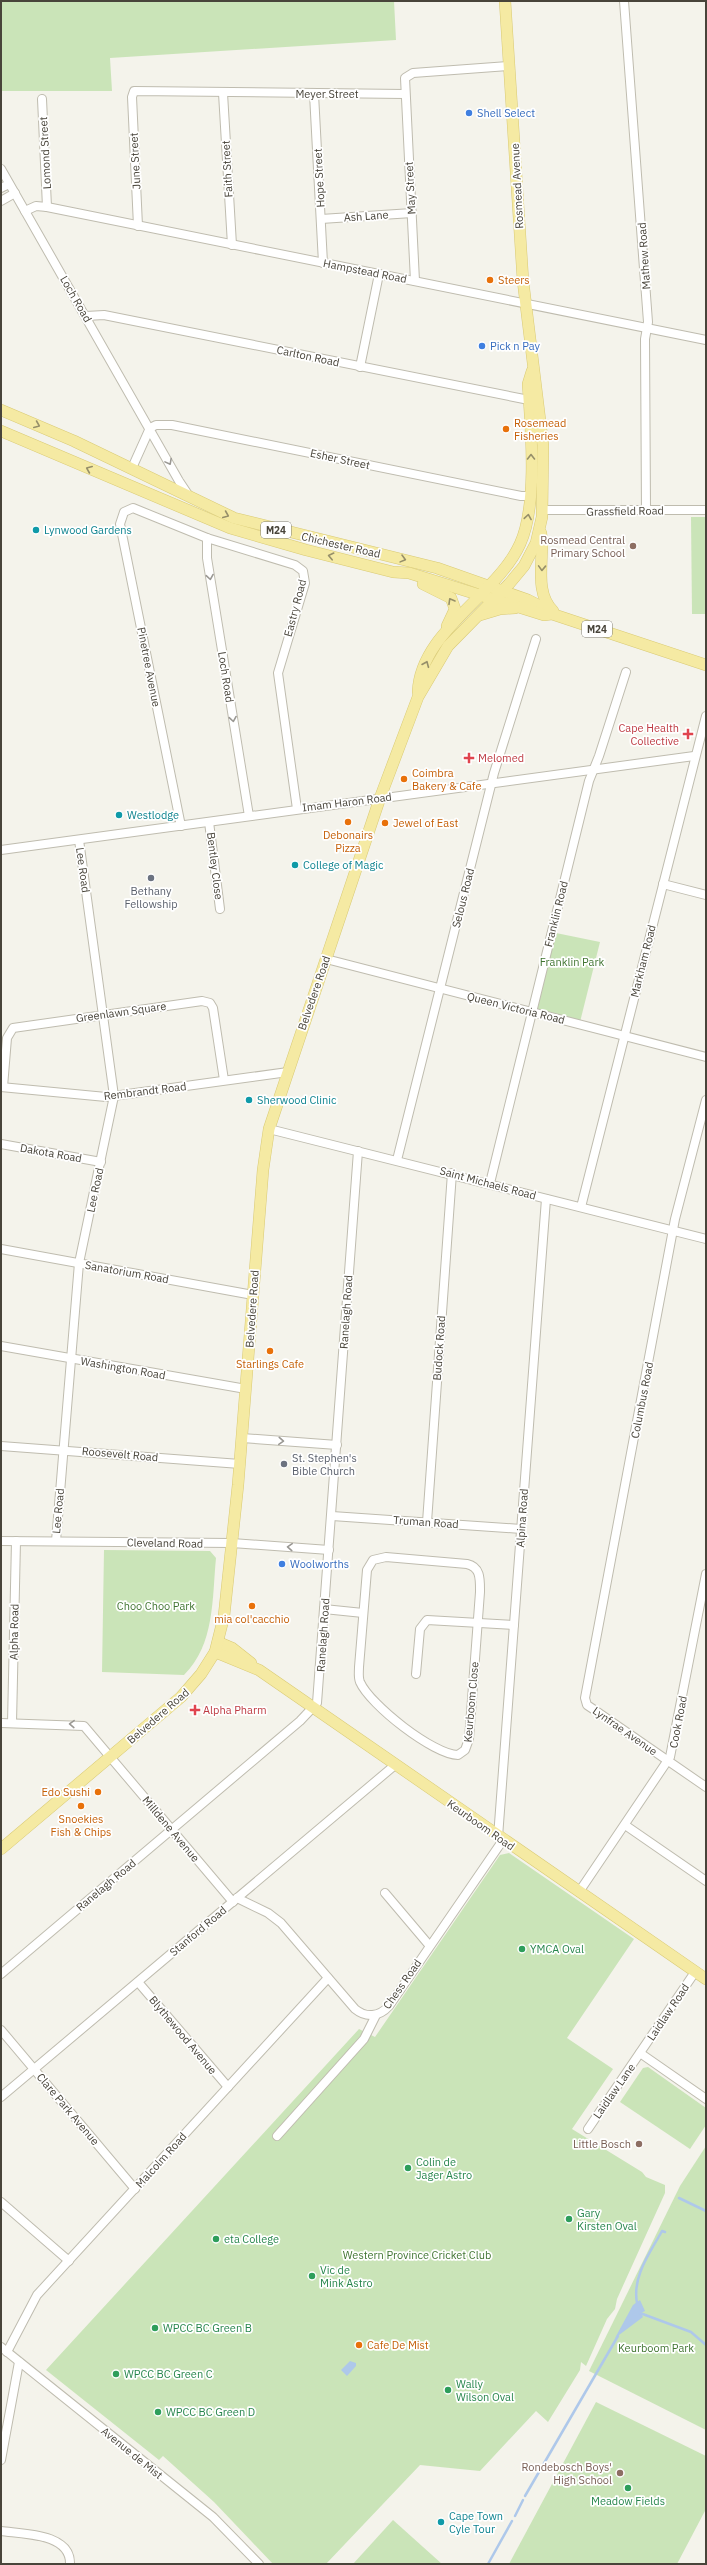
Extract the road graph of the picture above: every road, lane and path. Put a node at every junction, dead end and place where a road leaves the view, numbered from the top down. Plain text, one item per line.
1 (505, 1) edge
2 (624, 1) edge
3 (508, 66) junction
4 (223, 93) junction
5 (314, 94) junction
6 (405, 94) junction
7 (132, 97) joint
8 (42, 99) dead end
9 (1, 169) edge
10 (10, 184) junction
11 (1, 188) edge
12 (15, 193) junction
13 (1, 202) edge
14 (47, 207) junction
15 (26, 210) junction
16 (412, 213) junction
17 (321, 219) junction
18 (138, 226) junction
19 (232, 245) junction
20 (324, 263) junction
21 (379, 274) junction
22 (415, 281) junction
23 (525, 304) junction
24 (86, 316) junction
25 (646, 328) junction
26 (706, 340) edge
27 (360, 367) junction
28 (532, 371) junction
29 (529, 400) junction
30 (1, 410) edge
31 (150, 428) junction
32 (1, 431) edge
33 (544, 452) junction
34 (132, 468) junction
35 (530, 496) junction
36 (191, 498) junction
37 (126, 510) joint
38 (543, 510) junction
39 (646, 510) junction
40 (706, 510) edge
41 (540, 529) junction
42 (207, 538) junction
43 (393, 572) junction
44 (489, 586) junction
45 (481, 595) junction
46 (498, 595) junction
47 (530, 610) junction
48 (556, 616) junction
49 (475, 617) junction
50 (443, 636) junction
51 (536, 639) dead end
52 (706, 665) edge
53 (626, 672) dead end
54 (418, 697) junction
55 (706, 716) edge
56 (694, 756) junction
57 (594, 768) junction
58 (492, 783) junction
59 (380, 798) junction
60 (297, 809) junction
61 (249, 816) junction
62 (209, 822) junction
63 (181, 826) junction
64 (79, 840) junction
65 (1, 850) edge
66 (663, 884) junction
67 (706, 895) edge
68 (220, 910) dead end
69 (326, 959) junction
70 (440, 989) junction
71 (533, 1012) junction
72 (103, 1015) junction
73 (625, 1036) junction
74 (706, 1057) edge
75 (288, 1072) junction
76 (224, 1080) junction
77 (2, 1087) edge
78 (114, 1096) junction
79 (706, 1100) edge
80 (269, 1129) junction
81 (1, 1144) edge
82 (358, 1151) junction
83 (397, 1160) junction
84 (101, 1162) junction
85 (452, 1173) junction
86 (490, 1183) junction
87 (546, 1198) junction
88 (581, 1207) junction
89 (674, 1231) junction
90 (706, 1239) edge
91 (1, 1249) edge
92 (79, 1263) junction
93 (253, 1295) junction
94 (1, 1346) edge
95 (70, 1358) junction
96 (246, 1389) junction
97 (242, 1438) junction
98 (337, 1445) junction
99 (1, 1446) edge
100 (63, 1449) junction
101 (240, 1464) junction
102 (332, 1516) junction
103 (427, 1522) junction
104 (521, 1529) junction
105 (1, 1541) edge
106 (16, 1541) junction
107 (56, 1541) junction
108 (232, 1543) junction
109 (329, 1550) junction
110 (706, 1574) edge
111 (324, 1612) junction
112 (702, 1614) edge
113 (363, 1615) junction
114 (477, 1622) junction
115 (514, 1625) junction
116 (216, 1647) junction
117 (416, 1674) dead end
118 (585, 1701) joint
119 (314, 1708) junction
120 (1, 1723) edge
121 (12, 1723) junction
122 (110, 1757) junction
123 (668, 1761) junction
124 (395, 1765) junction
125 (706, 1787) edge
126 (625, 1825) junction
127 (171, 1830) junction
128 (501, 1838) junction
129 (1, 1849) edge
130 (706, 1881) edge
131 (579, 1892) junction
132 (385, 1893) dead end
133 (235, 1900) junction
134 (429, 1946) junction
135 (695, 1972) junction
136 (1, 1974) edge
137 (328, 1978) junction
138 (706, 1979) edge
139 (138, 1982) junction
140 (376, 2015) junction
141 (1, 2030) edge
142 (640, 2053) junction
143 (35, 2069) junction
144 (228, 2087) junction
145 (1, 2097) edge
146 (706, 2099) edge
147 (588, 2129) dead end
148 (276, 2136) dead end
149 (135, 2189) junction
150 (1, 2202) edge
151 (68, 2261) junction
152 (4, 2349) edge
153 (19, 2362) junction
154 (1, 2460) edge
155 (1, 2531) edge
156 (70, 2564) edge
157 (258, 2564) edge

1 - 3 main road, Rosmead Avenue
2 - 25 street, Mathew Road
3 - 6 street
3 - 23 main road, Rosmead Avenue
4 - 5 street, Meyer Street
4 - 7 street, Meyer Street
4 - 19 street, Faith Street
5 - 6 street, Meyer Street
5 - 17 street, Hope Street
6 - 16 street, May Street
7 - 18 street, June Street
8 - 14 street, Lomond Street
9 - 10 street, Loch Road
10 - 11 street
10 - 12 street, Loch Road
12 - 13 street
12 - 15 street, Loch Road
14 - 15 street, Hampstead Road
14 - 18 street, Hampstead Road
15 - 24 street, Loch Road
16 - 17 street, Ash Lane
16 - 22 street, May Street
17 - 20 street, Hope Street
18 - 19 street, Hampstead Road
19 - 20 street, Hampstead Road
20 - 21 street, Hampstead Road
21 - 22 street, Hampstead Road
21 - 27 street
22 - 23 street, Hampstead Road
23 - 25 street, Hampstead Road
23 - 28 main road, Rosmead Avenue
24 - 27 street, Carlton Road
24 - 31 street, Loch Road
25 - 26 street, Hampstead Road
25 - 39 street, Mathew Road
27 - 29 street, Carlton Road
28 - 29 main road, Rosmead Avenue
28 - 33 main road, Rosmead Avenue
35 -> 29 main road, Rosmead Avenue
30 -> 34 main road, Chichester Road / M24
31 - 34 street
31 - 35 street, Esher Street
31 -> 36 street, Loch Road
43 -> 32 main road, Chichester Road / M24
33 - 35 main road
33 - 38 main road, Rosmead Avenue
34 - 36 main road, Chichester Road / M24
44 -> 35 main road, Rosmead Avenue
36 -> 44 main road, Chichester Road / M24
37 - 42 street, Eastry Road
37 - 63 street, Pinetree Avenue
38 - 39 street, Grassfield Road
38 - 41 main road, Rosmead Avenue
39 - 40 street, Grassfield Road
41 - 46 main road, Rosmead Avenue
41 -> 48 main road
42 - 60 street, Eastry Road
42 -> 61 street, Loch Road
43 - 45 main road, Chichester Road / M24
50 -> 43 main road
44 - 45 main road, Belvedere Road
44 - 46 main road, Chichester Road / M24
45 - 46 main road, Chichester Road / M24
45 - 50 main road, Belvedere Road
46 - 47 main road, Chichester Road / M24
46 - 48 main road, Chichester Road / M24
46 - 49 main road, Belvedere Road
47 - 48 main road, Chichester Road / M24
47 - 49 main road
48 - 52 main road, Chichester Road / M24
49 - 54 main road, Belvedere Road
54 -> 50 main road, Belvedere Road
51 - 58 street, Selous Road
53 - 57 street, Franklin Road
54 - 59 main road, Belvedere Road
55 - 56 street, Markham Road
56 - 57 street, Imam Haron Road
56 - 66 street, Markham Road
57 - 58 street, Imam Haron Road
57 - 71 street, Franklin Road
58 - 59 street, Imam Haron Road
58 - 70 street, Selous Road
59 - 60 street, Imam Haron Road
59 - 69 main road, Belvedere Road
60 - 61 street, Imam Haron Road
61 - 62 street, Imam Haron Road
62 - 63 street, Imam Haron Road
62 - 68 street, Bentley Close
63 - 64 street, Imam Haron Road
64 - 65 street, Imam Haron Road
64 - 72 street, Lee Road
66 - 67 street
66 - 73 street, Markham Road
69 - 70 street, Queen Victoria Road
69 - 75 main road, Belvedere Road
70 - 71 street, Queen Victoria Road
70 - 83 street, Selous Road
71 - 73 street, Queen Victoria Road
71 - 86 street, Franklin Road
72 - 76 street, Greenlawn Square
72 - 77 street, Greenlawn Square
72 - 78 street, Lee Road
73 - 74 street, Queen Victoria Road
73 - 88 street, Markham Road
75 - 76 street, Rembrandt Road
75 - 80 main road, Belvedere Road
76 - 78 street, Rembrandt Road
77 - 78 street, Rembrandt Road
78 - 84 street, Lee Road
79 - 89 street, Columbus Road
80 - 82 street, Saint Michaels Road
80 - 93 main road, Belvedere Road
81 - 84 street, Dakota Road
82 - 83 street, Saint Michaels Road
82 - 98 street, Ranelagh Road
83 - 85 street, Saint Michaels Road
84 - 92 street, Lee Road
85 - 86 street, Saint Michaels Road
85 - 103 street, Budock Road
86 - 87 street, Saint Michaels Road
87 - 88 street, Saint Michaels Road
87 - 104 street, Alpina Road
88 - 89 street, Saint Michaels Road
89 - 90 street, Saint Michaels Road
89 - 118 street, Columbus Road
91 - 92 street, Sanatorium Road
92 - 93 street, Sanatorium Road
92 - 95 street, Lee Road
93 - 96 main road, Belvedere Road
94 - 95 street, Washington Road
95 - 96 street, Washington Road
95 - 100 street, Lee Road
96 - 97 main road, Belvedere Road
97 -> 98 street
97 - 101 main road, Belvedere Road
98 - 102 street, Ranelagh Road
99 - 100 street, Roosevelt Road
100 - 101 street, Roosevelt Road
100 - 107 street, Lee Road
101 - 108 main road, Belvedere Road
102 - 103 street, Truman Road
102 - 109 street, Ranelagh Road
103 - 104 street, Truman Road
104 - 115 street, Alpina Road
105 - 106 street, Cleveland Road
106 - 107 street, Cleveland Road
106 - 121 street, Alpha Road
107 - 108 street, Cleveland Road
109 -> 108 street, Cleveland Road
108 - 116 main road, Belvedere Road
109 - 111 street, Ranelagh Road
110 - 112 street, Cook Road
111 - 113 street
111 - 119 street, Ranelagh Road
112 - 123 street, Cook Road
113 - 114 street, Keurboom Close
113 - 114 street, Keurboom Close
114 - 115 street
114 - 117 street
115 - 128 street, Alpina Road
116 - 119 main road, Keurboom Road
116 - 122 main road, Belvedere Road
118 - 123 street, Lynfrae Avenue
119 - 124 main road, Keurboom Road
119 - 127 street, Ranelagh Road
120 - 121 street, Milldene Avenue
122 -> 121 street, Milldene Avenue
122 - 127 street, Milldene Avenue
122 - 129 main road, Belvedere Road
123 - 125 street, Lynfrae Avenue
123 - 126 street, Cook Road
124 - 128 main road, Keurboom Road
124 - 133 street, Stanford Road
126 - 130 street
126 - 131 street, Cook Road
127 - 133 street, Milldene Avenue
127 - 136 street, Ranelagh Road
128 - 131 main road, Keurboom Road
128 - 134 street, Chess Road
131 - 135 main road, Keurboom Road
132 - 134 street
133 - 137 street, Milldene Avenue
133 - 139 street, Stanford Road
134 - 140 street, Chess Road
135 - 138 main road, Keurboom Road
135 - 142 street, Laidlaw Road
137 - 140 street, Milldene Avenue
137 - 144 street, Malcolm Road
139 - 143 street, Stanford Road
139 - 144 street, Blythewood Avenue
140 - 148 street, Chess Road
141 - 143 street, Clare Park Avenue
142 - 146 street
142 - 147 street, Laidlaw Lane
143 - 145 street, Stanford Road
143 - 149 street, Clare Park Avenue
144 - 149 street, Malcolm Road
149 - 151 street, Malcolm Road
150 - 151 street
151 - 152 street, Malcolm Road
152 - 153 street, Avenue de Mist
153 - 154 street
153 - 157 street, Avenue de Mist
155 - 156 street

